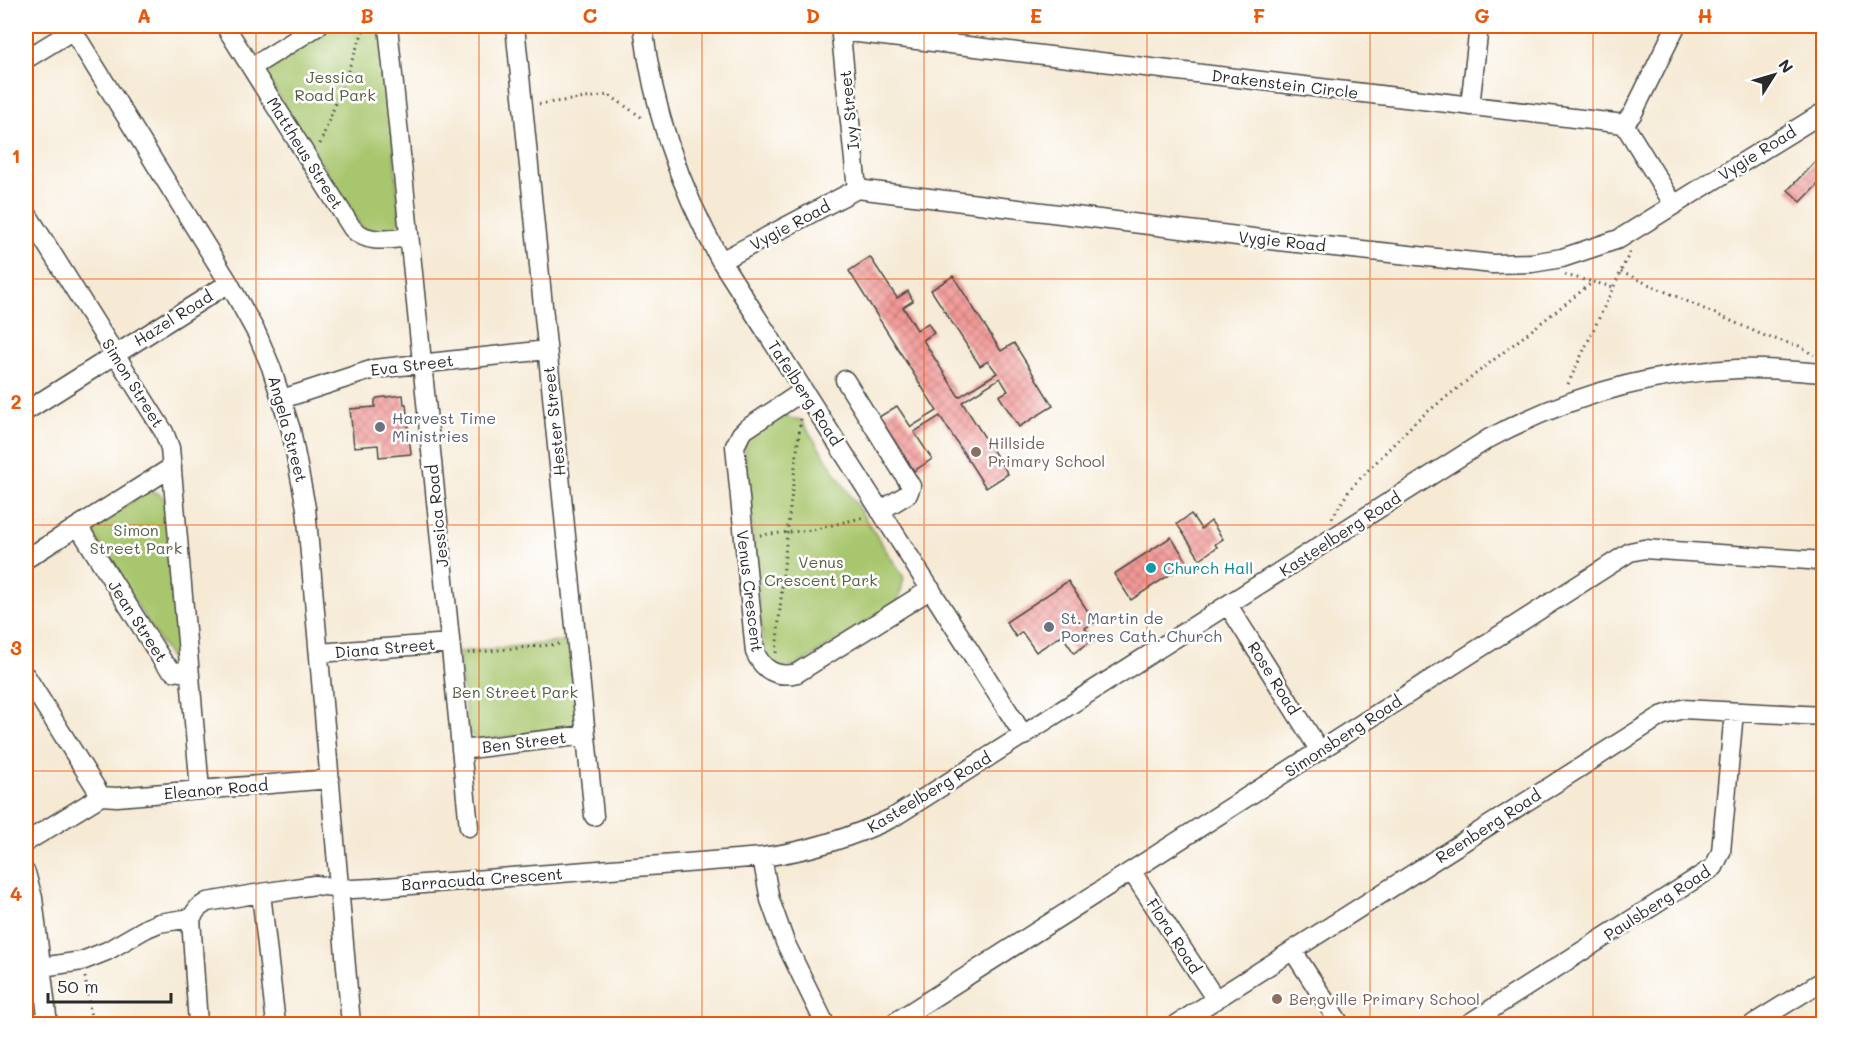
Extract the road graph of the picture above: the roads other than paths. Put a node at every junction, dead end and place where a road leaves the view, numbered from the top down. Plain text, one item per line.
1 (225, 26) edge
2 (318, 26) edge
3 (388, 26) edge
4 (515, 26) edge
5 (643, 26) edge
6 (1479, 26) edge
7 (1676, 26) edge
8 (75, 27) edge
9 (840, 28) edge
10 (26, 59) edge
11 (250, 66) junction
12 (1470, 106) junction
13 (1824, 112) edge
14 (1624, 124) junction
15 (856, 189) junction
16 (1674, 205) junction
17 (26, 212) edge
18 (409, 237) junction
19 (721, 261) junction
20 (229, 283) junction
21 (547, 350) junction
22 (115, 354) junction
23 (422, 363) junction
24 (1821, 367) edge
25 (845, 380) dead end
26 (797, 395) junction
27 (282, 399) junction
28 (26, 411) edge
29 (172, 467) junction
30 (880, 511) junction
31 (78, 526) junction
32 (26, 559) edge
33 (1824, 561) edge
34 (931, 589) junction
35 (1228, 605) junction
36 (451, 649) junction
37 (319, 653) junction
38 (189, 673) junction
39 (26, 676) edge
40 (1734, 712) junction
41 (1824, 716) edge
42 (586, 735) junction
43 (1024, 735) junction
44 (461, 750) junction
45 (1320, 751) junction
46 (330, 779) junction
47 (200, 790) junction
48 (101, 796) junction
49 (594, 816) dead end
50 (469, 827) dead end
51 (26, 842) edge
52 (762, 857) junction
53 (1132, 872) junction
54 (26, 873) edge
55 (340, 886) junction
56 (261, 892) junction
57 (191, 918) junction
58 (31, 919) edge
59 (1293, 951) junction
60 (34, 964) edge
61 (1824, 980) edge
62 (1216, 1000) junction
63 (48, 1022) edge
64 (28, 1024) edge
65 (198, 1024) edge
66 (276, 1024) edge
67 (351, 1024) edge
68 (825, 1024) edge
69 (892, 1024) edge
70 (1178, 1024) edge
71 (1340, 1024) edge
72 (1467, 1024) edge
73 (1753, 1024) edge

1 - 11 street, Mattheus Street
2 - 11 street
3 - 18 street, Jessica Road
4 - 21 street, Hester Street
5 - 19 street, Tafelberg Road
6 - 12 street
7 - 14 street
8 - 10 street
8 - 20 street, Angela Street
9 - 12 street, Drakenstein Circle
9 - 15 street, Ivy Street
11 - 18 street, Mattheus Street
12 - 14 street, Drakenstein Circle
13 - 16 street, Vygie Road
14 - 16 street
15 - 16 street, Vygie Road
15 - 19 street, Vygie Road
17 - 22 street, Simon Street
18 - 23 street, Jessica Road
19 - 26 street, Tafelberg Road
20 - 22 street, Hazel Road
20 - 27 street, Angela Street
21 - 23 street, Eva Street
21 - 42 street, Hester Street
22 - 28 street, Hazel Road
22 - 29 street, Simon Street
23 - 27 street, Eva Street
23 - 36 street, Jessica Road
24 - 35 street, Kasteelberg Road
25 - 30 street
26 - 30 street, Tafelberg Road
26 - 34 street, Venus Crescent
27 - 37 street, Angela Street
29 - 31 street
29 - 38 street, Simon Street
30 - 34 street, Tafelberg Road
31 - 32 street
31 - 38 street, Jean Street
33 - 45 street, Simonsberg Road
34 - 43 street, Tafelberg Road
35 - 43 street, Kasteelberg Road
35 - 45 street, Rose Road
36 - 37 street, Diana Street
36 - 44 street, Jessica Road
37 - 46 street, Angela Street
38 - 47 street, Simon Street
39 - 48 street
40 - 41 street, Reenberg Road
40 - 59 street, Reenberg Road
40 - 72 street, Paulsberg Road
42 - 44 street, Ben Street
42 - 49 street, Hester Street
43 - 52 street, Kasteelberg Road
44 - 50 street, Jessica Road
45 - 53 street, Simonsberg Road
46 - 47 street, Eleanor Road
46 - 55 street, Angela Street
47 - 48 street, Eleanor Road
48 - 51 street, Eleanor Road
52 - 55 street, Barracuda Crescent
52 - 68 street
53 - 62 street, Flora Road
53 - 69 street, Simonsberg Road
54 - 58 street
55 - 56 street, Barracuda Crescent
55 - 67 street
56 - 57 street, Barracuda Crescent
56 - 66 street
57 - 60 street
57 - 65 street
58 - 60 street
59 - 62 street, Reenberg Road
59 - 71 street
60 - 63 street
61 - 73 street
62 - 70 street, Reenberg Road
63 - 64 street

